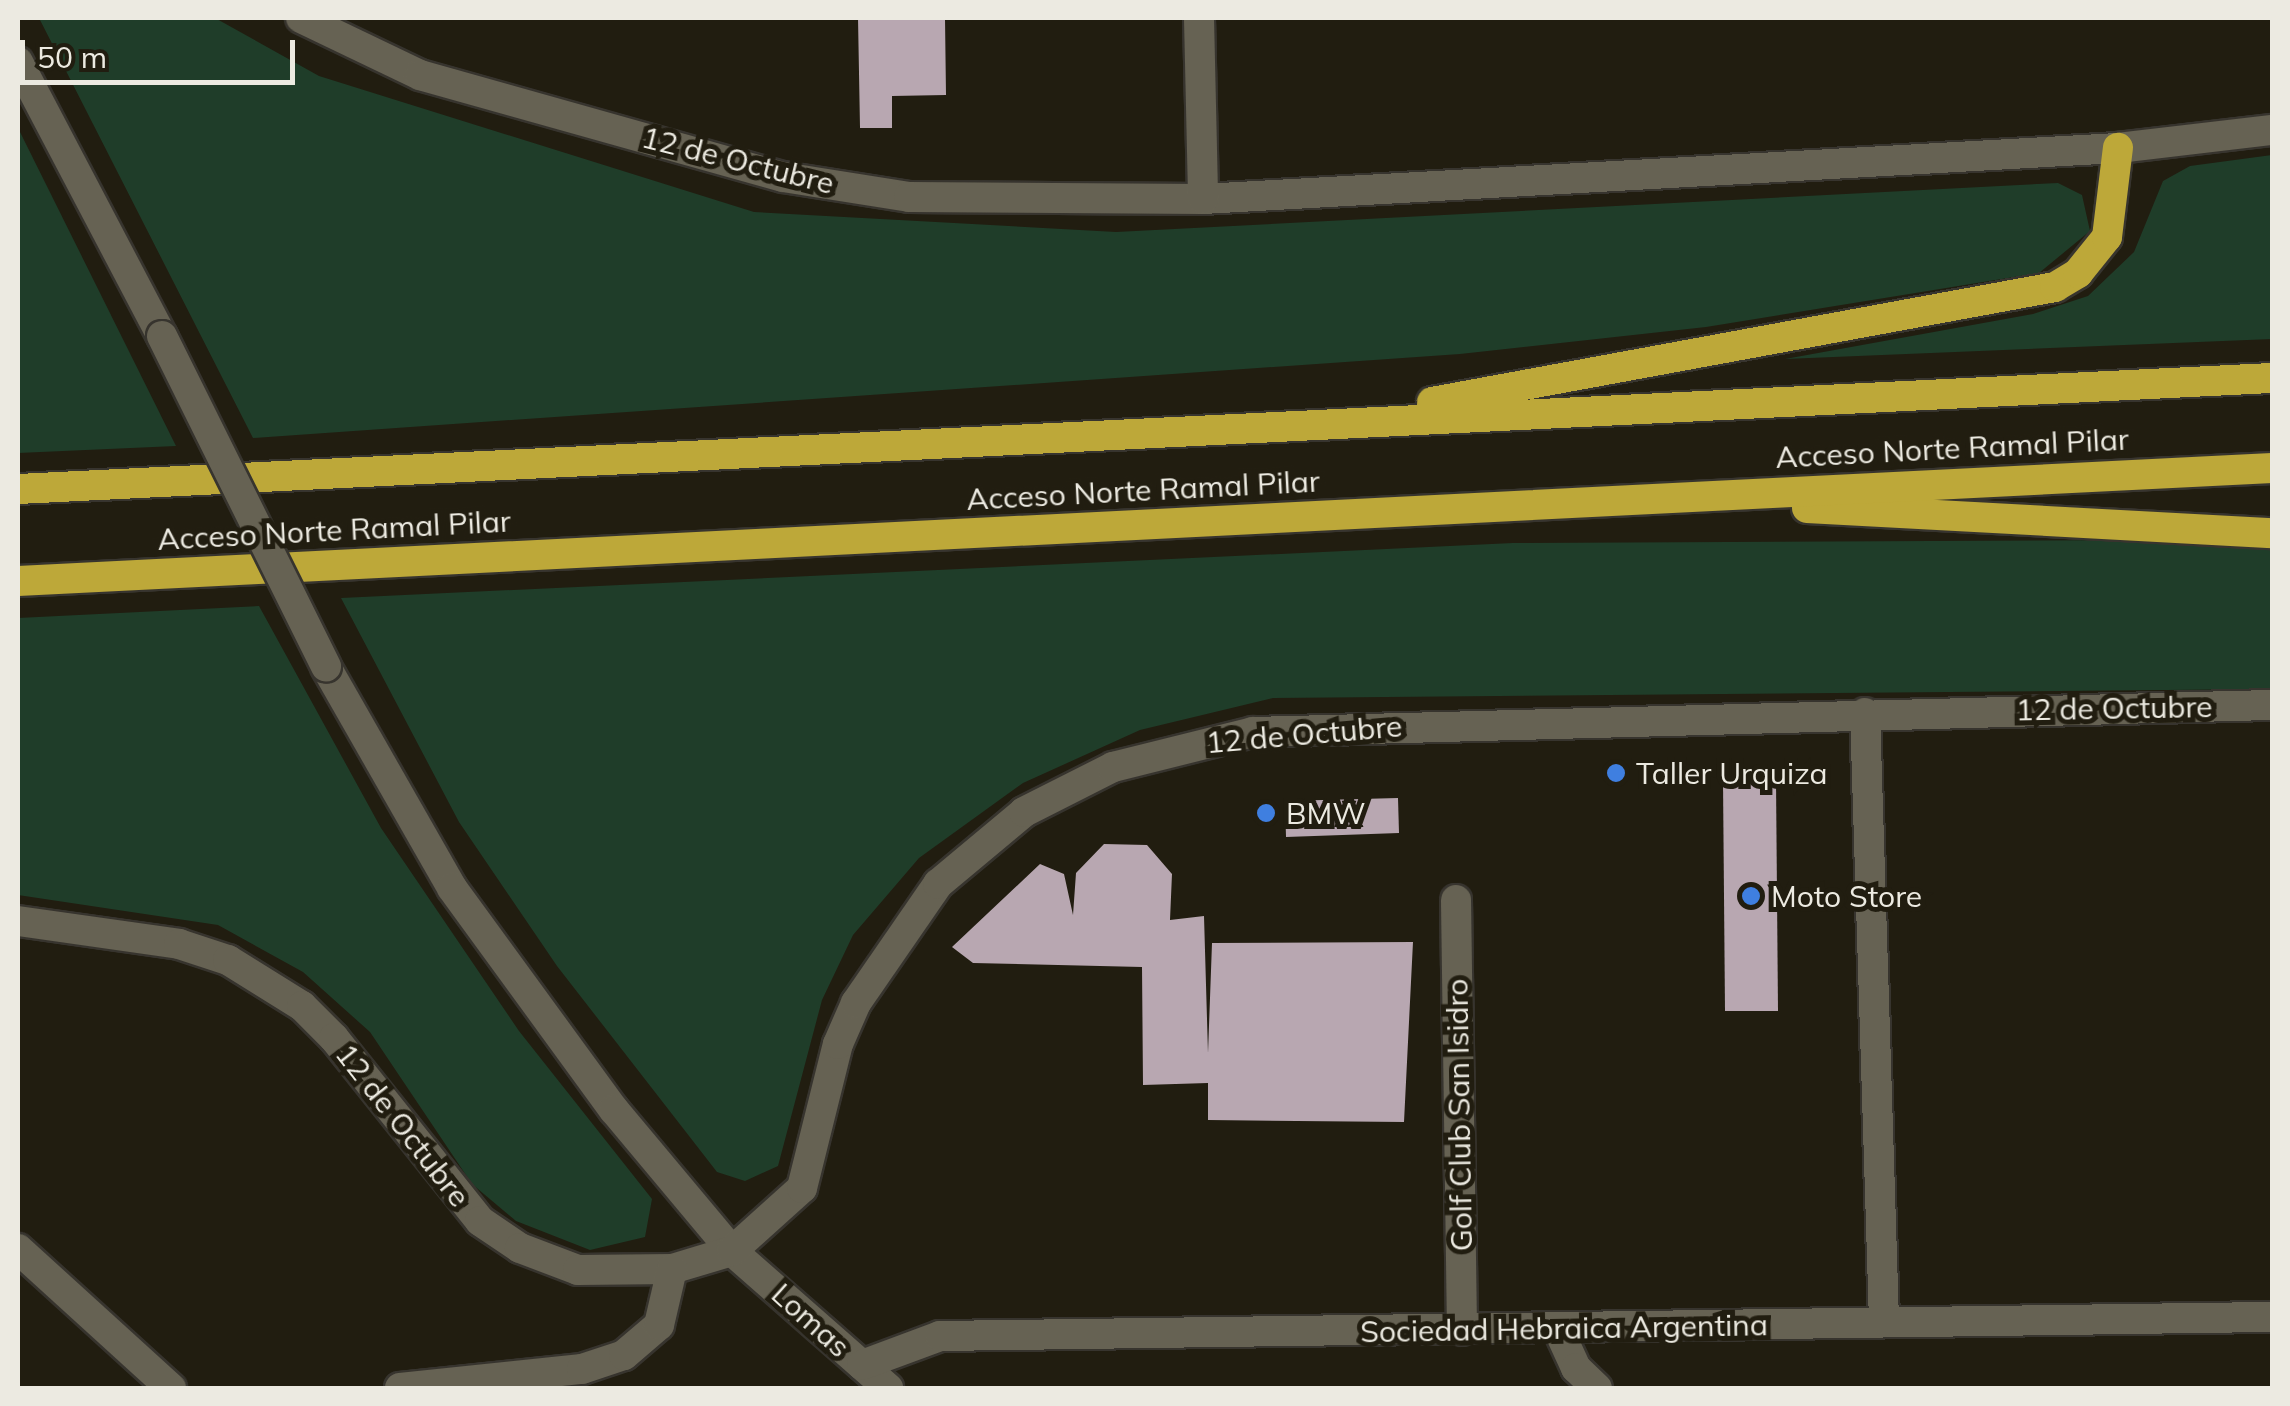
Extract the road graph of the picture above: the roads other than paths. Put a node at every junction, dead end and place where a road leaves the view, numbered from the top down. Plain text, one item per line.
1 (300, 18) edge
2 (1199, 18) edge
3 (18, 62) edge
4 (2272, 130) edge
5 (2118, 148) junction
6 (1203, 199) junction
7 (2272, 378) edge
8 (1316, 424) junction
9 (2272, 468) edge
10 (18, 490) edge
11 (1578, 504) junction
12 (2272, 533) edge
13 (18, 581) edge
14 (2272, 704) edge
15 (1865, 714) junction
16 (1456, 900) dead end
17 (18, 921) edge
18 (18, 1249) edge
19 (732, 1251) junction
20 (672, 1269) junction
21 (2272, 1317) edge
22 (1884, 1322) junction
23 (1462, 1330) junction
24 (1559, 1331) junction
25 (862, 1365) junction
26 (168, 1388) edge
27 (400, 1388) edge
28 (888, 1388) edge
29 (1597, 1388) edge

1 - 6 street, 12 de Octubre
2 - 6 street
3 - 19 street, Lomas, bridge
4 - 5 street, 12 de Octubre
5 - 6 street, 12 de Octubre
5 - 8 highway
7 - 8 highway, Acceso Norte Ramal Pilar
8 - 10 highway, Acceso Norte Ramal Pilar
9 - 11 highway, Acceso Norte Ramal Pilar
11 - 12 highway
11 - 13 highway, Acceso Norte Ramal Pilar
14 - 15 street, 12 de Octubre
15 - 19 street, 12 de Octubre
15 - 22 street
16 - 23 street, Golf Club San Isidro
17 - 20 street, 12 de Octubre
18 - 26 street
19 - 20 street, 12 de Octubre
19 - 25 street, Lomas
20 - 27 street
21 - 22 street, Sociedad Hebraica Argentina
22 - 24 street, Sociedad Hebraica Argentina
23 - 24 street, Sociedad Hebraica Argentina
23 - 25 street, Sociedad Hebraica Argentina
24 - 29 street
25 - 28 street, Lomas

